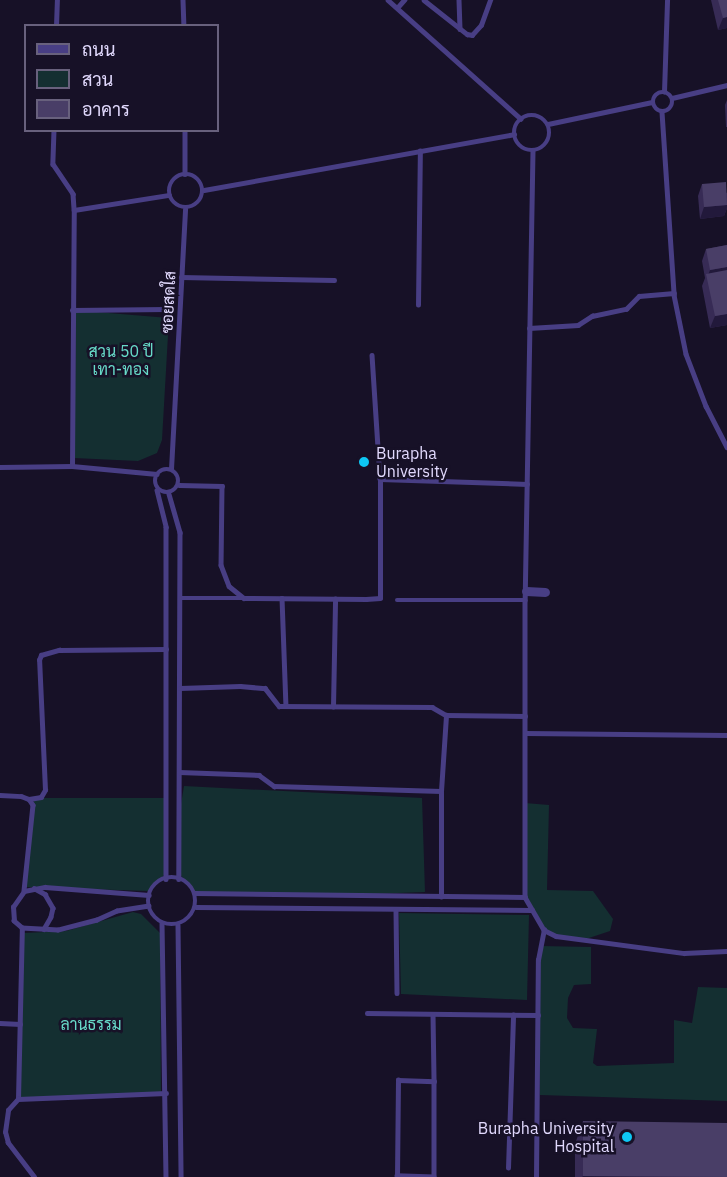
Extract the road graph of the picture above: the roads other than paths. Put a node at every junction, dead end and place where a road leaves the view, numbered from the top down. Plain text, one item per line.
1 (57, 0) edge
2 (183, 0) edge
3 (388, 0) edge
4 (404, 0) edge
5 (424, 0) edge
6 (459, 0) edge
7 (490, 0) edge
8 (667, 0) edge
9 (397, 8) junction
10 (56, 24) edge
11 (184, 24) edge
12 (460, 29) junction
13 (727, 85) edge
14 (664, 92) junction
15 (672, 98) junction
16 (652, 102) junction
17 (662, 112) junction
18 (521, 119) junction
19 (548, 124) junction
20 (54, 132) edge
21 (185, 132) edge
22 (514, 134) junction
23 (420, 151) junction
24 (533, 151) junction
25 (185, 174) junction
26 (204, 190) junction
27 (169, 195) junction
28 (185, 209) junction
29 (74, 210) junction
30 (182, 277) junction
31 (334, 280) dead end
32 (674, 293) junction
33 (418, 305) dead end
34 (166, 309) dead end
35 (72, 310) junction
36 (530, 328) junction
37 (372, 355) dead end
38 (727, 447) edge
39 (72, 466) junction
40 (0, 467) edge
41 (171, 470) junction
42 (157, 474) junction
43 (380, 479) junction
44 (527, 484) junction
45 (179, 485) junction
46 (158, 490) junction
47 (169, 494) junction
48 (546, 592) dead end
49 (526, 595) junction
50 (181, 598) junction
51 (244, 598) junction
52 (282, 598) junction
53 (335, 599) junction
54 (397, 600) dead end
55 (166, 649) junction
56 (180, 688) junction
57 (286, 706) junction
58 (333, 706) junction
59 (446, 715) junction
60 (525, 716) junction
61 (525, 733) junction
62 (727, 735) edge
63 (179, 772) junction
64 (441, 791) junction
65 (0, 795) edge
66 (29, 799) junction
67 (166, 879) junction
68 (179, 879) junction
69 (34, 888) junction
70 (24, 891) junction
71 (195, 893) junction
72 (149, 895) junction
73 (441, 897) junction
74 (525, 897) junction
75 (149, 906) junction
76 (196, 907) junction
77 (396, 910) junction
78 (532, 910) junction
79 (162, 923) junction
80 (178, 925) junction
81 (22, 928) junction
82 (44, 929) junction
83 (544, 930) junction
84 (727, 951) edge
85 (397, 993) dead end
86 (367, 1013) dead end
87 (434, 1014) junction
88 (513, 1015) junction
89 (538, 1015) junction
90 (0, 1023) edge
91 (20, 1024) junction
92 (434, 1081) junction
93 (166, 1093) junction
94 (18, 1099) junction
95 (508, 1168) dead end
96 (34, 1177) edge
97 (166, 1177) edge
98 (180, 1177) edge
99 (536, 1177) edge

1 - 10 lane
2 - 11 lane
3 - 9 lane
4 - 9 lane
5 - 12 lane
6 - 12 lane
7 - 12 lane
8 - 14 lane
9 - 18 lane
13 - 15 lane
14 - 15 lane
14 - 16 lane
15 - 17 lane
16 - 17 lane
16 - 19 lane
17 - 32 lane
18 - 19 lane
18 - 22 lane
19 - 24 lane
20 - 29 lane
21 - 25 lane
22 - 23 lane
22 - 24 lane
23 - 26 lane
23 - 33 lane
24 - 36 lane
25 - 26 lane
25 - 27 lane
26 - 28 lane
27 - 28 lane
27 - 29 lane
28 - 30 lane, ซอยสดใส
29 - 35 lane
30 - 31 lane
30 - 41 lane, ซอยสดใส
32 - 36 lane
32 - 38 lane
34 - 35 lane
35 - 39 lane
36 - 44 lane
37 - 43 lane
39 - 40 lane
39 - 42 lane
41 - 42 lane
41 - 45 lane
42 - 46 lane
43 - 44 lane
43 - 53 lane
44 - 49 lane
45 - 47 lane
45 - 51 lane
46 - 47 lane
46 - 55 lane
47 - 50 lane
48 - 49 street
49 - 54 lane
49 - 60 lane
50 - 51 lane
50 - 56 lane
51 - 52 lane
52 - 53 lane
52 - 57 lane
53 - 58 lane
55 - 66 lane
55 - 67 lane
56 - 57 lane
56 - 63 lane
57 - 58 lane
58 - 59 lane
59 - 60 lane
59 - 64 lane
60 - 61 lane
61 - 62 lane
61 - 74 lane
63 - 64 lane
63 - 68 lane
64 - 73 lane
65 - 66 lane
66 - 70 lane
67 - 68 lane
67 - 72 lane
68 - 71 lane
69 - 70 lane
69 - 72 lane
69 - 82 lane
70 - 81 lane
71 - 73 lane
71 - 76 lane
72 - 75 lane
73 - 74 lane
74 - 78 lane
75 - 79 lane
75 - 82 lane
76 - 77 lane
76 - 80 lane
77 - 78 lane
77 - 85 lane
78 - 83 lane
79 - 80 lane
79 - 93 lane
80 - 98 lane
81 - 82 lane
81 - 91 lane
83 - 84 lane
83 - 89 lane
86 - 87 lane
87 - 88 lane
87 - 92 lane
88 - 89 lane
88 - 95 lane
89 - 99 lane
90 - 91 lane
91 - 94 lane
92 - 92 lane
93 - 94 lane
93 - 97 lane
94 - 96 lane

